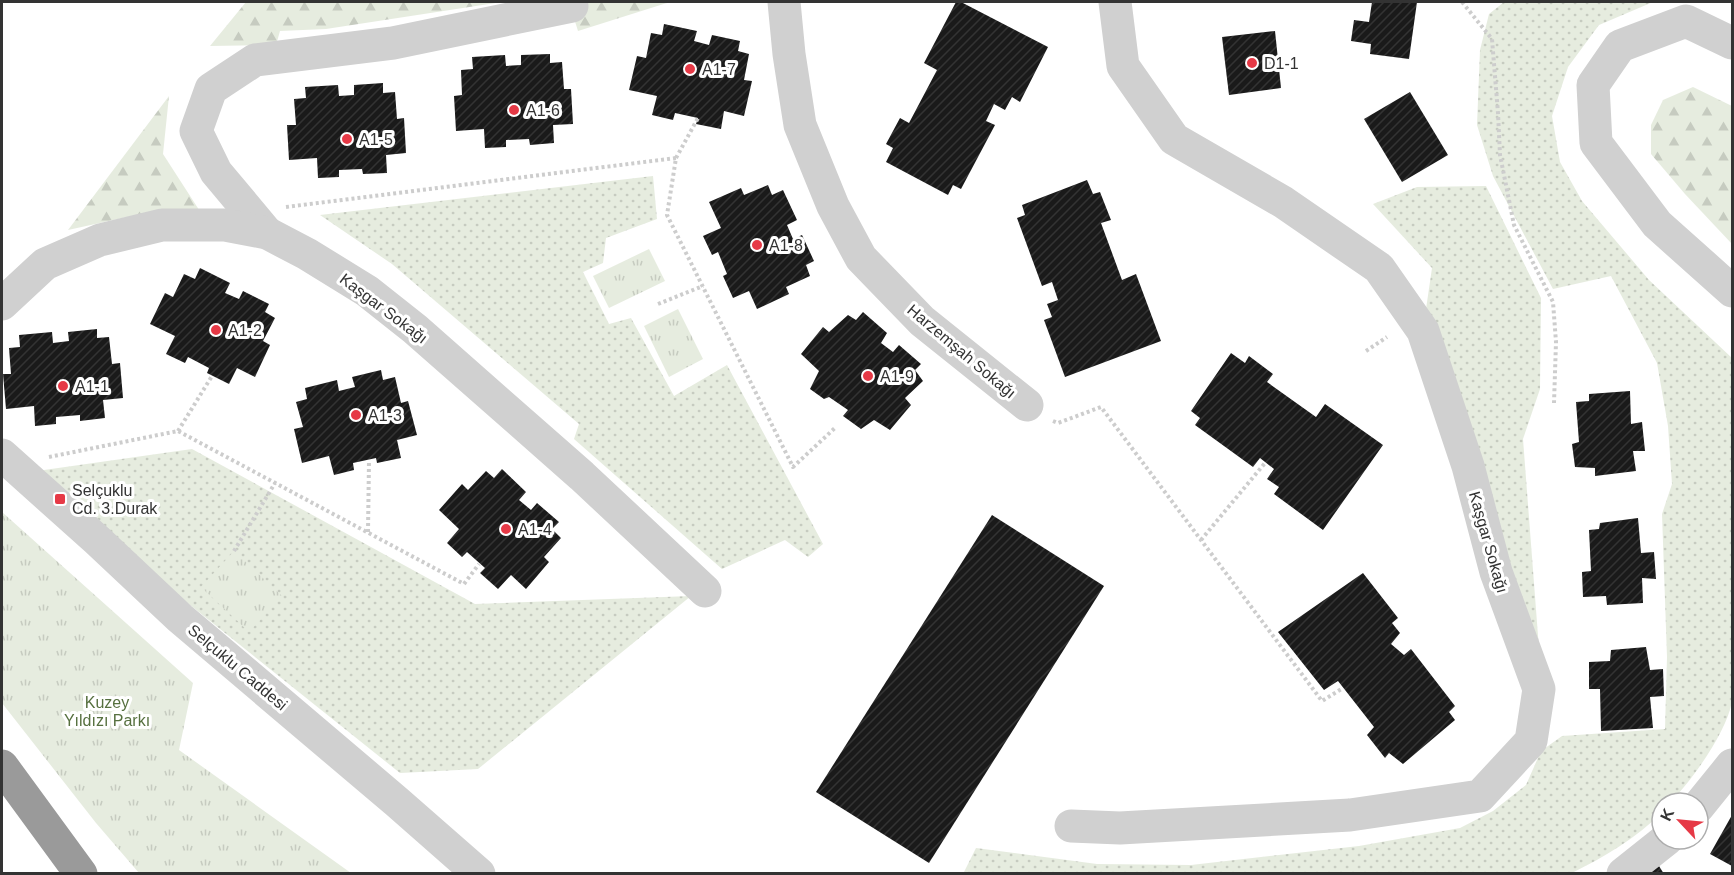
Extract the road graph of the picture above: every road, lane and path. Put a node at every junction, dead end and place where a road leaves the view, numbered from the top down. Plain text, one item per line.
1 (784, 2) edge
2 (1115, 2) edge
3 (1462, 2) edge
4 (572, 6) dead end
5 (1732, 43) edge
6 (698, 118) dead end
7 (676, 158) junction
8 (258, 223) junction
9 (703, 286) junction
10 (1732, 291) edge
11 (2, 304) edge
12 (657, 304) dead end
13 (1387, 337) dead end
14 (1366, 351) dead end
15 (212, 376) dead end
16 (1554, 403) dead end
17 (1027, 405) joint
18 (836, 427) dead end
19 (178, 431) junction
20 (7, 460) edge
21 (369, 460) dead end
22 (1265, 463) dead end
23 (275, 483) junction
24 (368, 532) junction
25 (1201, 540) junction
26 (234, 551) dead end
27 (479, 564) dead end
28 (705, 591) dead end
29 (1343, 688) dead end
30 (1732, 765) edge
31 (2, 766) edge
32 (1710, 792) edge
33 (2, 793) edge
34 (1071, 826) dead end
35 (1651, 851) edge
36 (79, 873) edge
37 (479, 873) edge
38 (1623, 873) edge

1 - 17 street, Harzemşah Sokağı
2 - 34 street, Kaşgar Sokağı
3 - 16 path
4 - 8 street
5 - 10 street
6 - 7 path
7 - 8 path
7 - 9 path
8 - 11 street, Kaşgar Sokağı
8 - 28 street, Kaşgar Sokağı
9 - 12 path
9 - 18 path
13 - 14 path
15 - 19 path
17 - 25 path
19 - 20 path
19 - 23 path
20 - 37 street, Selçuklu Caddesi
21 - 24 path
22 - 25 path
23 - 24 path
23 - 26 path
24 - 27 path
25 - 29 path
30 - 32 street
31 - 36 highway
33 - 36 highway
35 - 38 street

